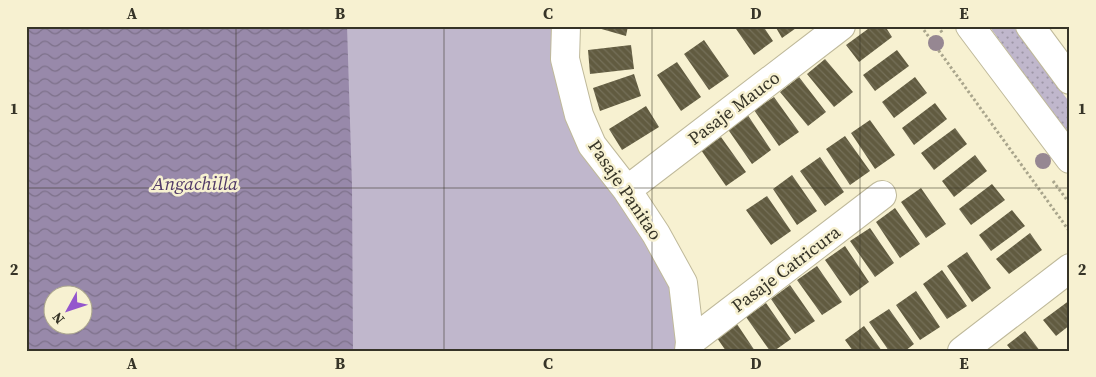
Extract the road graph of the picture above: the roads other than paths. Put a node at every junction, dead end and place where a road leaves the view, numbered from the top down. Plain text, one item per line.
1 (566, 26) edge
2 (842, 26) edge
3 (970, 26) edge
4 (1030, 26) edge
5 (1070, 80) edge
6 (1070, 159) edge
7 (627, 190) junction
8 (882, 195) dead end
9 (1070, 268) edge
10 (690, 346) edge
11 (962, 351) edge

1 - 7 street, Pasaje Panitao
2 - 7 street, Pasaje Mauco
3 - 6 street
4 - 5 street
7 - 10 street, Pasaje Panitao
8 - 10 street, Pasaje Catricura
9 - 11 street

